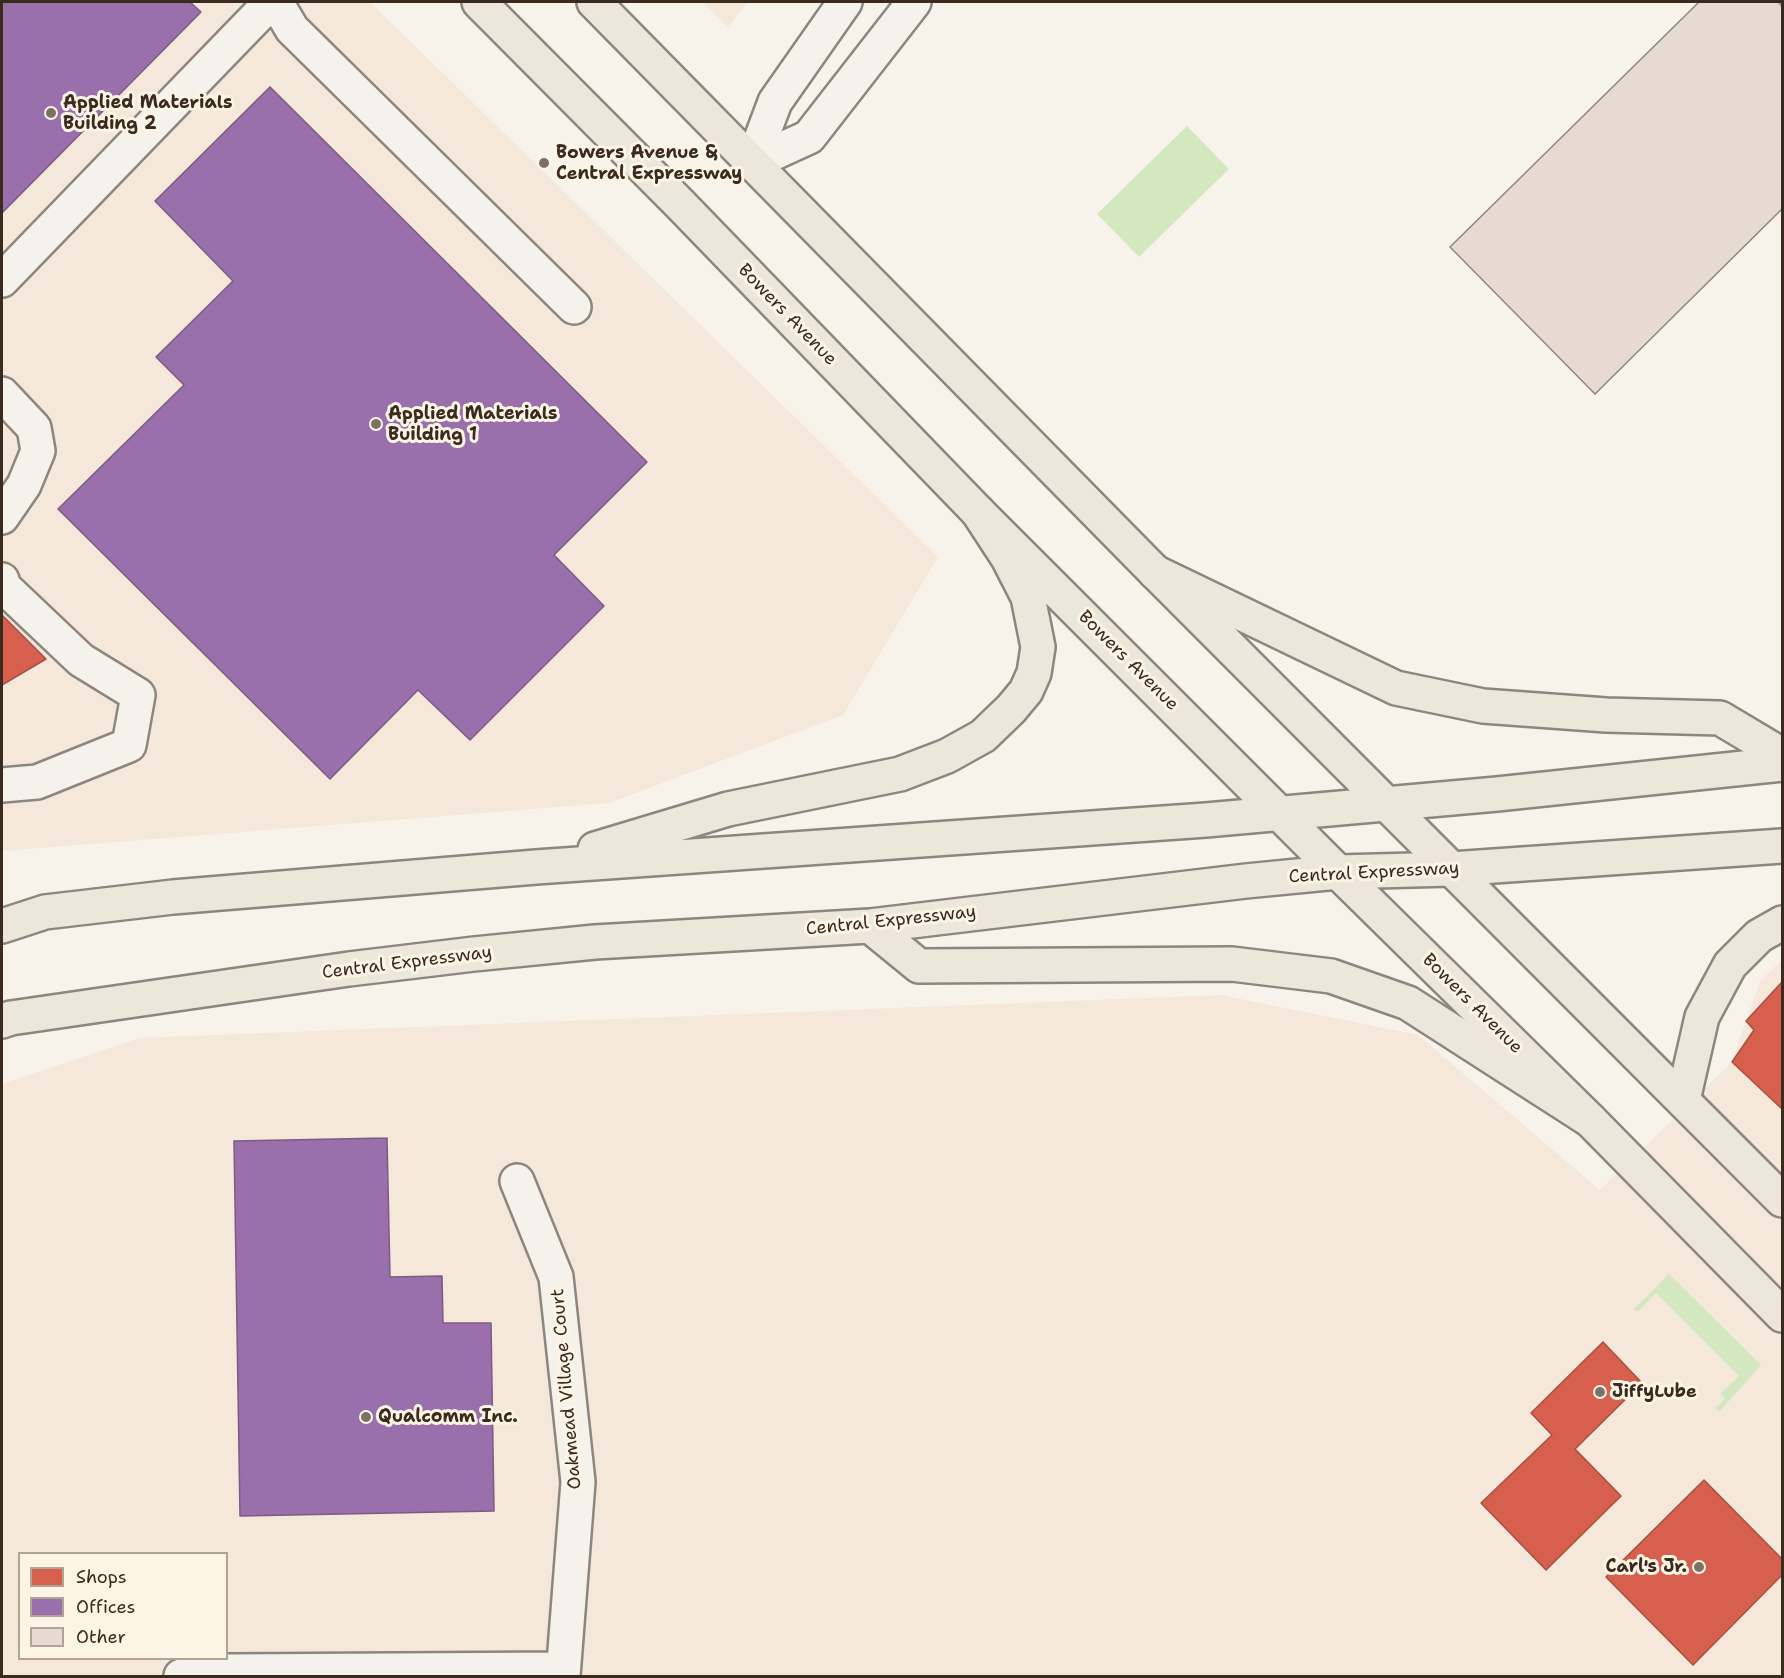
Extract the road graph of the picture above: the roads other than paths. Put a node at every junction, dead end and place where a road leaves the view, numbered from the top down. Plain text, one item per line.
1 (271, 2) edge
2 (276, 2) edge
3 (479, 2) edge
4 (594, 2) edge
5 (845, 2) edge
6 (914, 2) edge
7 (752, 163) junction
8 (2, 280) edge
9 (574, 307) dead end
10 (2, 394) edge
11 (978, 512) junction
12 (2, 517) edge
13 (1155, 572) junction
14 (2, 580) edge
15 (1782, 755) edge
16 (1782, 764) edge
17 (2, 785) edge
18 (1389, 804) junction
19 (1280, 814) junction
20 (1782, 846) edge
21 (537, 867) junction
22 (1451, 869) junction
23 (1338, 872) junction
24 (1782, 923) edge
25 (2, 926) edge
26 (870, 926) junction
27 (2, 1021) edge
28 (1683, 1100) junction
29 (1590, 1120) junction
30 (517, 1181) dead end
31 (1782, 1200) edge
32 (1782, 1315) edge
33 (563, 1673) edge
34 (181, 1677) edge

1 - 8 street
2 - 9 street
3 - 11 main road, Bowers Avenue
4 - 7 main road
5 - 7 street
6 - 7 street
7 - 13 main road
10 - 12 street
11 - 19 main road, Bowers Avenue
11 - 21 main road
13 - 15 main road
13 - 18 main road
14 - 17 street
16 - 18 main road
18 - 19 main road
18 - 22 main road
19 - 21 main road
19 - 23 main road, Bowers Avenue
20 - 22 main road, Central Expressway
21 - 25 main road
22 - 23 main road, Central Expressway
22 - 28 main road
23 - 26 main road, Central Expressway
23 - 29 main road, Bowers Avenue
24 - 28 main road
26 - 27 main road, Central Expressway
26 - 29 main road
28 - 31 main road
29 - 32 main road, Bowers Avenue
30 - 33 street, Oakmead Village Court
33 - 34 street

